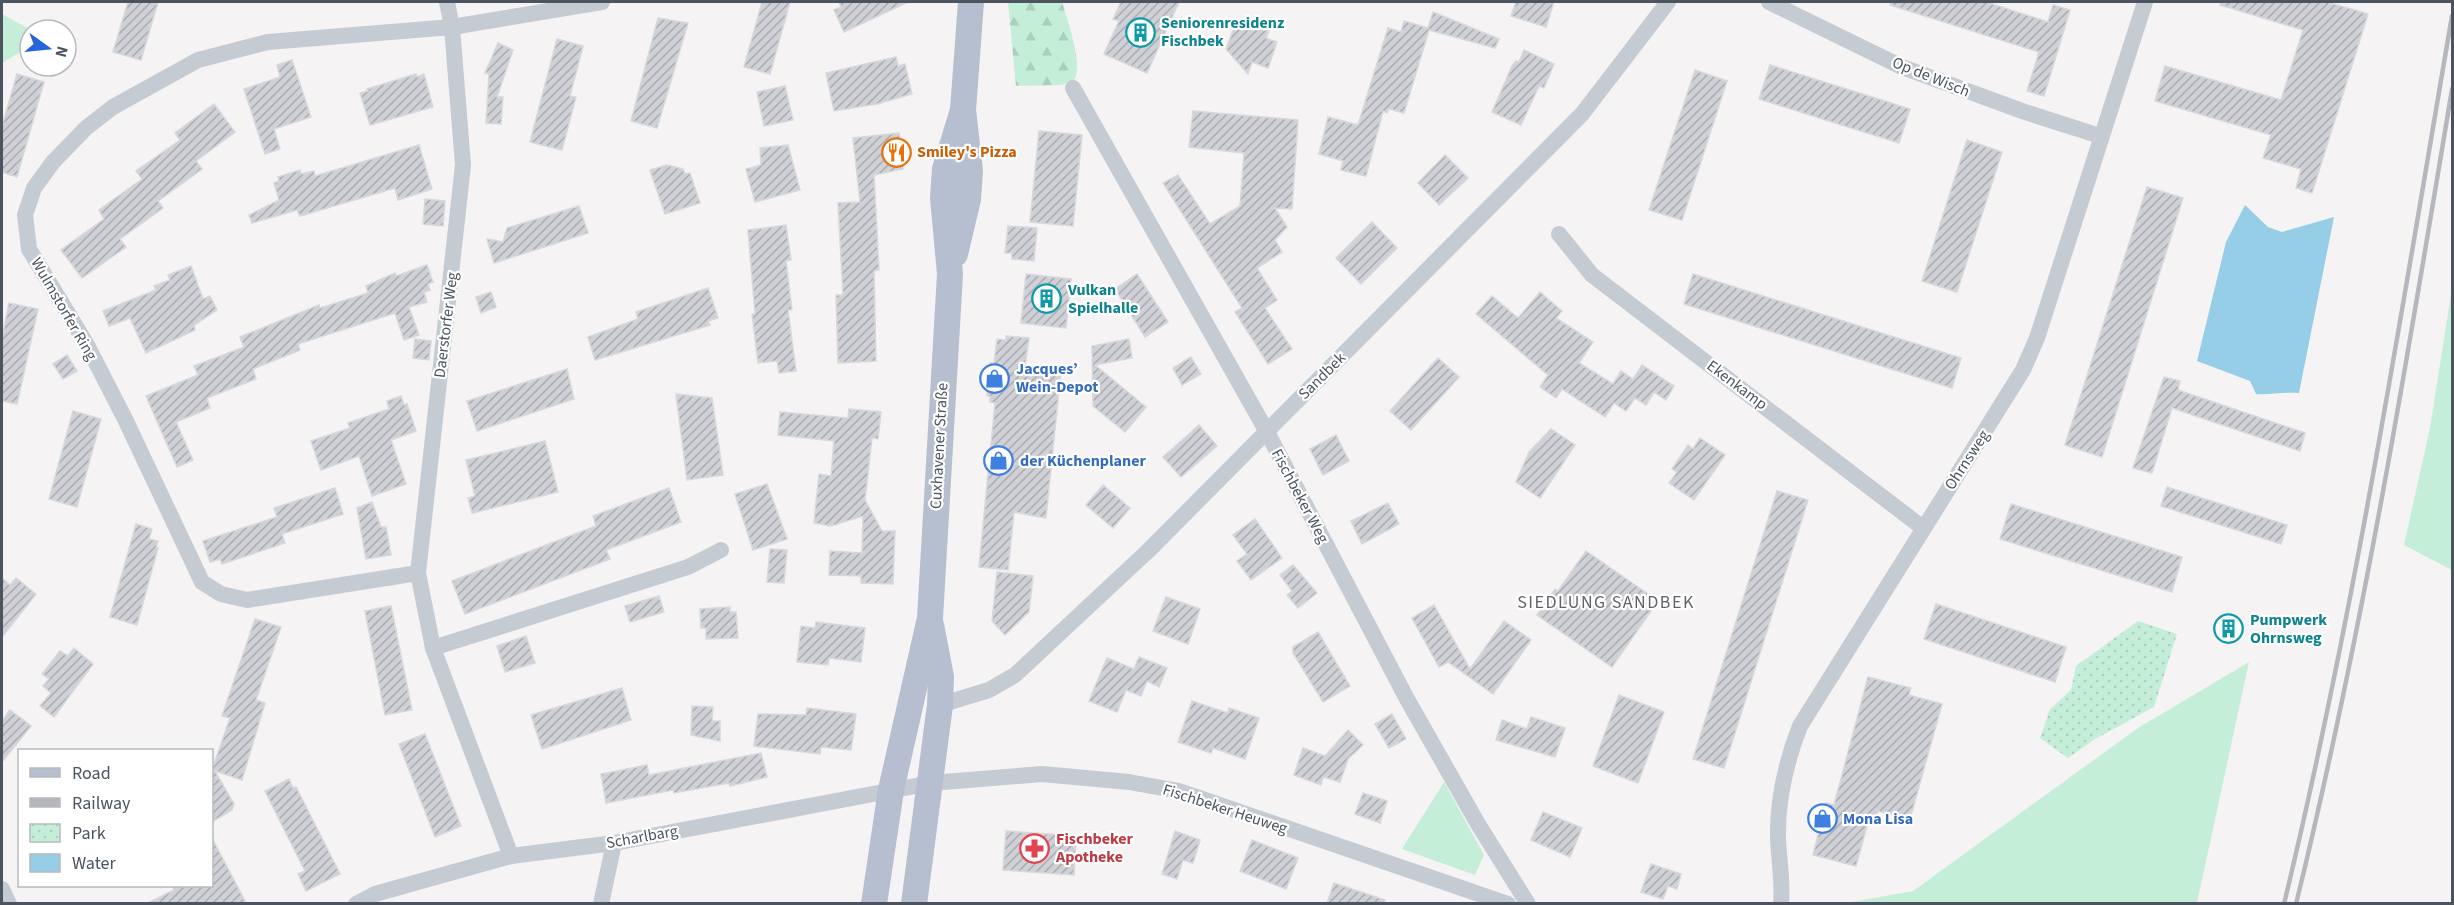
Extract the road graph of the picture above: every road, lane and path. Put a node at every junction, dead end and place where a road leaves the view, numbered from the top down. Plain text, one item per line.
1 (447, 2) edge
2 (602, 2) edge
3 (971, 2) edge
4 (1668, 2) edge
5 (1769, 2) edge
6 (2145, 2) edge
7 (452, 27) junction
8 (1073, 88) dead end
9 (2100, 136) junction
10 (1559, 234) dead end
11 (1267, 432) junction
12 (1923, 528) junction
13 (721, 550) dead end
14 (418, 573) junction
15 (930, 618) junction
16 (433, 648) junction
17 (940, 705) junction
18 (931, 783) junction
19 (891, 790) junction
20 (614, 843) junction
21 (511, 856) junction
22 (2, 889) edge
23 (9, 903) edge
24 (356, 903) edge
25 (601, 903) edge
26 (874, 903) edge
27 (914, 903) edge
28 (1508, 903) edge
29 (1528, 903) edge
30 (1781, 903) edge

1 - 7 street, Daerstorfer Weg
2 - 7 street, Wulmstorfer Ring
3 - 15 main road, Cuxhavener Straße
4 - 11 street, Sandbek
5 - 9 street, Op de Wisch
6 - 9 street, Ohrnsweg
7 - 14 street, Daerstorfer Weg
7 - 14 street, Wulmstorfer Ring
8 - 11 street, Fischbeker Weg
9 - 12 street, Ohrnsweg
10 - 12 street, Ekenkamp
11 - 17 street, Sandbek
11 - 29 street, Fischbeker Weg
12 - 30 street, Ohrnsweg
13 - 16 street
14 - 16 street, Daerstorfer Weg
15 - 17 main road, Cuxhavener Straße
15 - 19 main road, Cuxhavener Straße
16 - 21 street, Daerstorfer Weg
17 - 18 main road, Cuxhavener Straße
18 - 19 street, Scharlbarg
18 - 27 main road, Cuxhavener Straße
18 - 28 street, Fischbeker Heuweg
19 - 20 street, Scharlbarg
19 - 26 main road, Cuxhavener Straße
20 - 21 street, Scharlbarg
20 - 25 street
21 - 24 street, Scharlbarg
22 - 23 street

